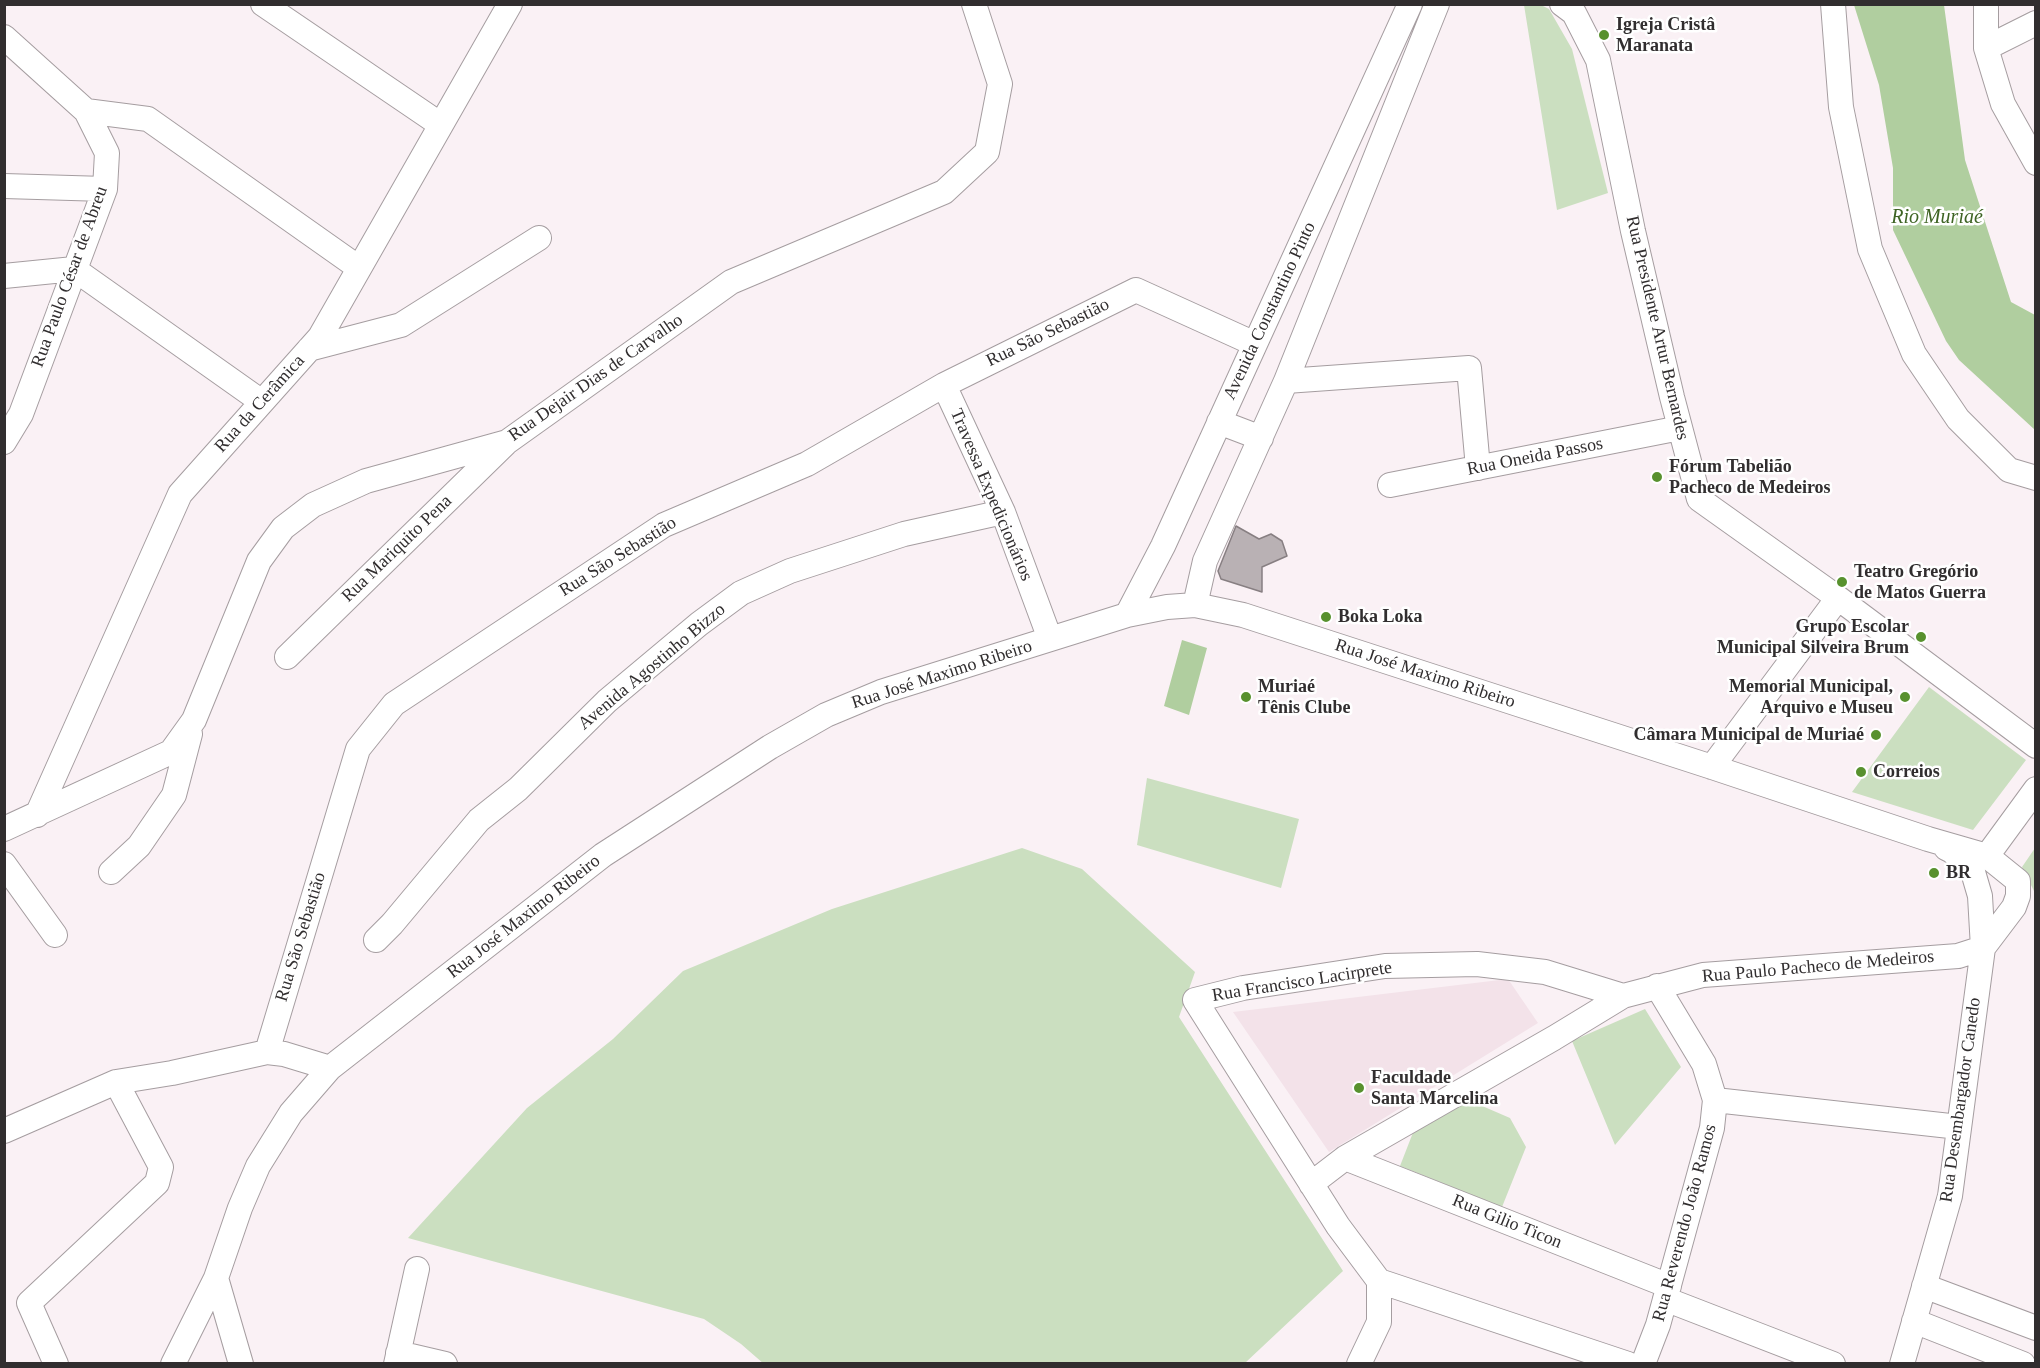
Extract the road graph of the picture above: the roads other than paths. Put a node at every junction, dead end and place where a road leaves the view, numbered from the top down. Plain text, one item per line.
1 (263, 4) edge
2 (510, 4) edge
3 (974, 4) edge
4 (1410, 4) edge
5 (1437, 4) edge
6 (1562, 4) edge
7 (1833, 4) edge
8 (1986, 4) edge
9 (2036, 23) edge
10 (4, 37) edge
11 (1986, 48) junction
12 (86, 111) junction
13 (441, 125) junction
14 (2036, 163) edge
15 (4, 186) edge
16 (105, 189) junction
17 (539, 238) dead end
18 (359, 268) junction
19 (75, 269) junction
20 (4, 276) edge
21 (1255, 344) junction
22 (309, 349) junction
23 (1286, 381) junction
24 (944, 385) junction
25 (262, 402) junction
26 (1219, 422) junction
27 (1680, 428) junction
28 (1262, 438) junction
29 (4, 442) edge
30 (507, 442) junction
31 (1478, 468) junction
32 (2036, 478) edge
33 (1390, 485) dead end
34 (1003, 512) junction
35 (1838, 598) junction
36 (1195, 605) junction
37 (1127, 615) junction
38 (1050, 639) junction
39 (287, 657) dead end
40 (194, 720) junction
41 (2036, 746) edge
42 (1712, 766) junction
43 (2036, 789) edge
44 (37, 815) junction
45 (4, 830) edge
46 (1928, 839) junction
47 (1987, 856) junction
48 (4, 864) edge
49 (111, 872) dead end
50 (55, 935) dead end
51 (376, 940) dead end
52 (1983, 948) junction
53 (1657, 986) junction
54 (1623, 996) junction
55 (267, 1052) junction
56 (330, 1068) junction
57 (116, 1082) junction
58 (1715, 1100) junction
59 (1959, 1127) junction
60 (4, 1131) edge
61 (1345, 1158) junction
62 (1311, 1184) junction
63 (417, 1269) dead end
64 (216, 1278) junction
65 (1379, 1281) junction
66 (1923, 1286) junction
67 (1667, 1293) junction
68 (1914, 1321) junction
69 (2036, 1328) edge
70 (397, 1358) edge
71 (56, 1364) edge
72 (173, 1364) edge
73 (241, 1364) edge
74 (445, 1364) edge
75 (1359, 1364) edge
76 (1628, 1364) edge
77 (1642, 1364) edge
78 (1833, 1364) edge
79 (1902, 1364) edge
80 (2023, 1364) edge

1 - 13 street
2 - 13 street, Rua da Cerâmica
3 - 30 street, Rua Dejair Dias de Carvalho
4 - 21 street, Avenida Constantino Pinto
5 - 23 street, Avenida Constantino Pinto
6 - 27 street, Rua Presidente Artur Bernardes
7 - 32 street
8 - 11 street
9 - 11 street
10 - 12 street
11 - 14 street
12 - 16 street, Rua Paulo César de Abreu
12 - 18 street
13 - 18 street, Rua da Cerâmica
15 - 16 street
16 - 19 street, Rua Paulo César de Abreu
17 - 22 street
18 - 22 street, Rua da Cerâmica
19 - 20 street
19 - 25 street
19 - 29 street, Rua Paulo César de Abreu
21 - 24 street, Rua São Sebastião
21 - 26 street, Avenida Constantino Pinto
22 - 25 street, Rua da Cerâmica
23 - 28 street, Avenida Constantino Pinto
23 - 31 street
24 - 34 street, Travessa Expedicionários
24 - 55 street, Rua São Sebastião
25 - 44 street, Rua da Cerâmica
26 - 28 street
26 - 37 street, Avenida Constantino Pinto
27 - 31 street, Rua Oneida Passos
27 - 35 street, Rua Presidente Artur Bernardes
28 - 36 street, Avenida Constantino Pinto
30 - 39 street, Rua Mariquito Pena
30 - 40 street, Rua Dejair Dias de Carvalho
31 - 33 street, Rua Oneida Passos
34 - 38 street, Travessa Expedicionários
34 - 51 street, Avenida Agostinho Bizzo
35 - 41 street, Rua Presidente Artur Bernardes
35 - 42 street
36 - 37 street, Rua José Maximo Ribeiro
36 - 42 street, Rua José Maximo Ribeiro
37 - 38 street, Rua José Maximo Ribeiro
38 - 56 street, Rua José Maximo Ribeiro
40 - 44 street, Rua Dejair Dias de Carvalho
40 - 49 street
42 - 46 street, Rua José Maximo Ribeiro
43 - 47 street
44 - 45 street, Rua Dejair Dias de Carvalho
46 - 47 street
46 - 52 street
47 - 52 street, Rua Desembargador Canedo
48 - 50 street
52 - 53 street, Rua Paulo Pacheco de Medeiros
52 - 59 street, Rua Desembargador Canedo
53 - 54 street, Rua Paulo Pacheco de Medeiros
53 - 58 street, Rua Reverendo João Ramos
54 - 61 street, Rua Paulo Pacheco de Medeiros
54 - 62 street, Rua Francisco Lacirprete
55 - 56 street
55 - 57 street
56 - 64 street, Rua José Maximo Ribeiro
57 - 60 street
57 - 71 street
58 - 59 street
58 - 67 street, Rua Reverendo João Ramos
59 - 66 street, Rua Desembargador Canedo
61 - 62 street, Rua Paulo Pacheco de Medeiros
61 - 67 street, Rua Gilio Ticon
62 - 65 street, Rua Francisco Lacirprete
63 - 70 street
64 - 72 street, Rua José Maximo Ribeiro
64 - 73 street
65 - 75 street
65 - 76 street
66 - 68 street, Rua Desembargador Canedo
66 - 69 street
67 - 77 street, Rua Reverendo João Ramos
67 - 78 street, Rua Gilio Ticon
68 - 79 street, Rua Desembargador Canedo
68 - 80 street
70 - 74 street

